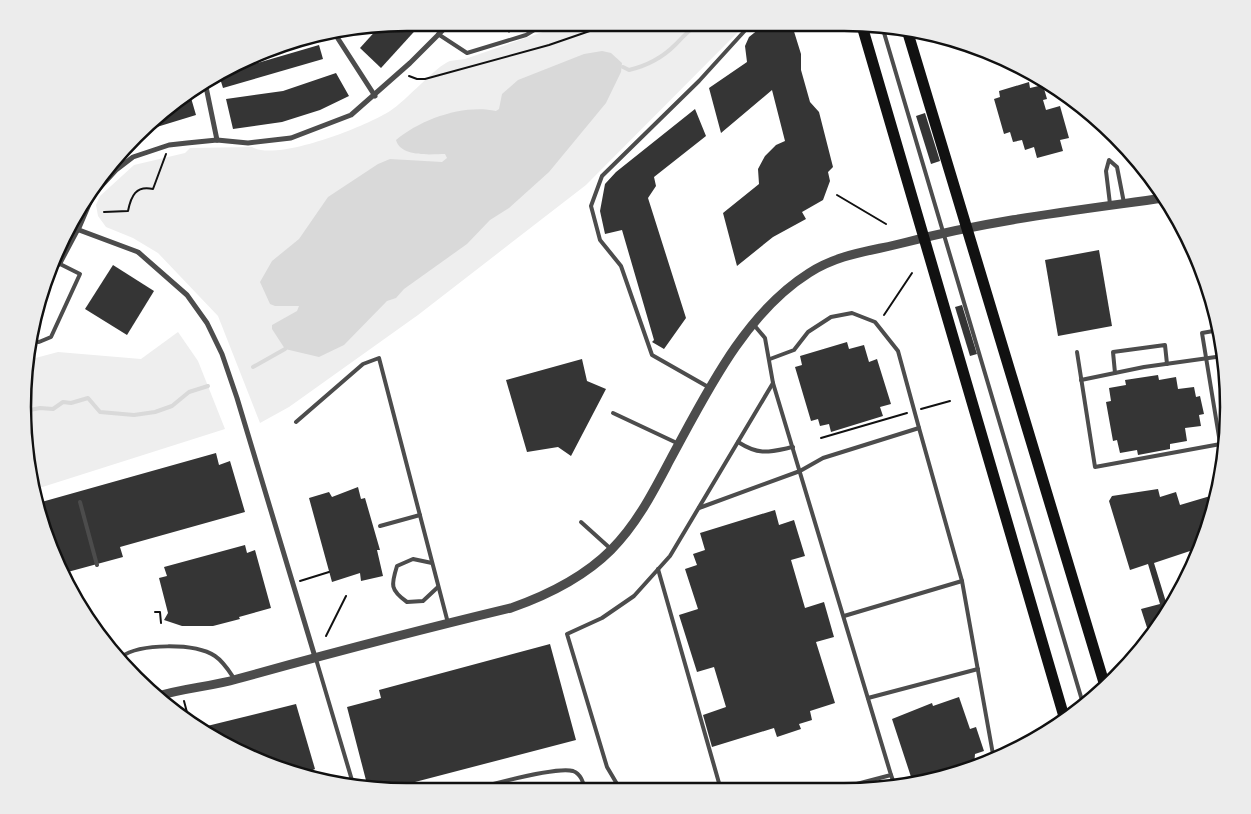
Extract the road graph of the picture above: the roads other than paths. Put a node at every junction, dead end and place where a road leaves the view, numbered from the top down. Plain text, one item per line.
1 (441, 31) edge
2 (532, 31) edge
3 (745, 31) edge
4 (864, 32) edge
5 (884, 33) edge
6 (438, 34) junction
7 (337, 37) edge
8 (909, 37) edge
9 (207, 90) edge
10 (375, 96) junction
11 (217, 140) junction
12 (116, 170) joint
13 (111, 175) edge
14 (1157, 199) edge
15 (1124, 204) junction
16 (1110, 206) junction
17 (84, 215) edge
18 (968, 227) junction
19 (78, 230) junction
20 (943, 234) junction
21 (924, 237) junction
22 (60, 264) joint
23 (752, 322) junction
24 (1212, 331) edge
25 (37, 342) edge
26 (1077, 352) dead end
27 (1217, 357) edge
28 (770, 359) junction
29 (1206, 359) junction
30 (1167, 364) junction
31 (1115, 373) junction
32 (1081, 380) junction
33 (773, 383) junction
34 (711, 388) junction
35 (613, 413) dead end
36 (296, 422) dead end
37 (919, 428) junction
38 (1219, 436) edge
39 (738, 442) junction
40 (679, 444) junction
41 (1218, 444) edge
42 (793, 447) junction
43 (800, 471) junction
44 (80, 502) dead end
45 (699, 508) junction
46 (420, 515) junction
47 (581, 522) dead end
48 (380, 526) dead end
49 (612, 550) junction
50 (432, 563) junction
51 (97, 565) dead end
52 (658, 569) junction
53 (962, 581) junction
54 (438, 588) junction
55 (844, 616) junction
56 (448, 623) junction
57 (124, 655) edge
58 (315, 657) junction
59 (978, 669) junction
60 (235, 680) junction
61 (1103, 680) edge
62 (164, 694) edge
63 (868, 698) junction
64 (1081, 698) edge
65 (1064, 712) edge
66 (993, 752) edge
67 (891, 775) junction
68 (352, 779) edge
69 (893, 780) edge
70 (868, 782) edge
71 (501, 783) edge
72 (583, 783) edge
73 (616, 783) edge
74 (719, 783) edge

1 - 6 street
2 - 6 lane
3 - 34 lane
4 - 21 main road
5 - 20 lane
6 - 10 street
7 - 10 street
8 - 18 main road
9 - 11 street
10 - 11 street
11 - 12 street
12 - 13 street
14 - 15 street
15 - 16 street
15 - 16 lane
16 - 18 street
17 - 19 street
18 - 20 street
18 - 61 main road
19 - 22 lane
19 - 58 street
20 - 21 street
20 - 64 lane
21 - 23 street
21 - 65 main road
22 - 25 lane
23 - 28 lane
23 - 34 street
24 - 29 lane
26 - 32 lane
27 - 29 lane
28 - 33 lane
28 - 37 lane
29 - 30 lane
29 - 38 lane
30 - 31 lane
30 - 31 lane
31 - 32 lane
32 - 41 lane
33 - 39 lane
33 - 42 lane
34 - 40 street
35 - 40 lane
36 - 46 lane
37 - 43 lane
37 - 53 lane
39 - 42 lane
39 - 45 lane
40 - 49 street
42 - 43 lane
43 - 45 lane
43 - 55 lane
44 - 51 lane
45 - 52 lane
46 - 48 lane
46 - 50 lane
47 - 49 lane
49 - 56 street
50 - 54 lane
50 - 54 lane
52 - 73 lane
52 - 74 lane
53 - 55 lane
53 - 59 lane
54 - 56 lane
55 - 63 lane
56 - 58 street
57 - 60 lane
58 - 60 street
58 - 68 lane
59 - 63 lane
59 - 66 lane
60 - 62 street
63 - 67 lane
67 - 69 lane
67 - 70 lane
71 - 72 lane

